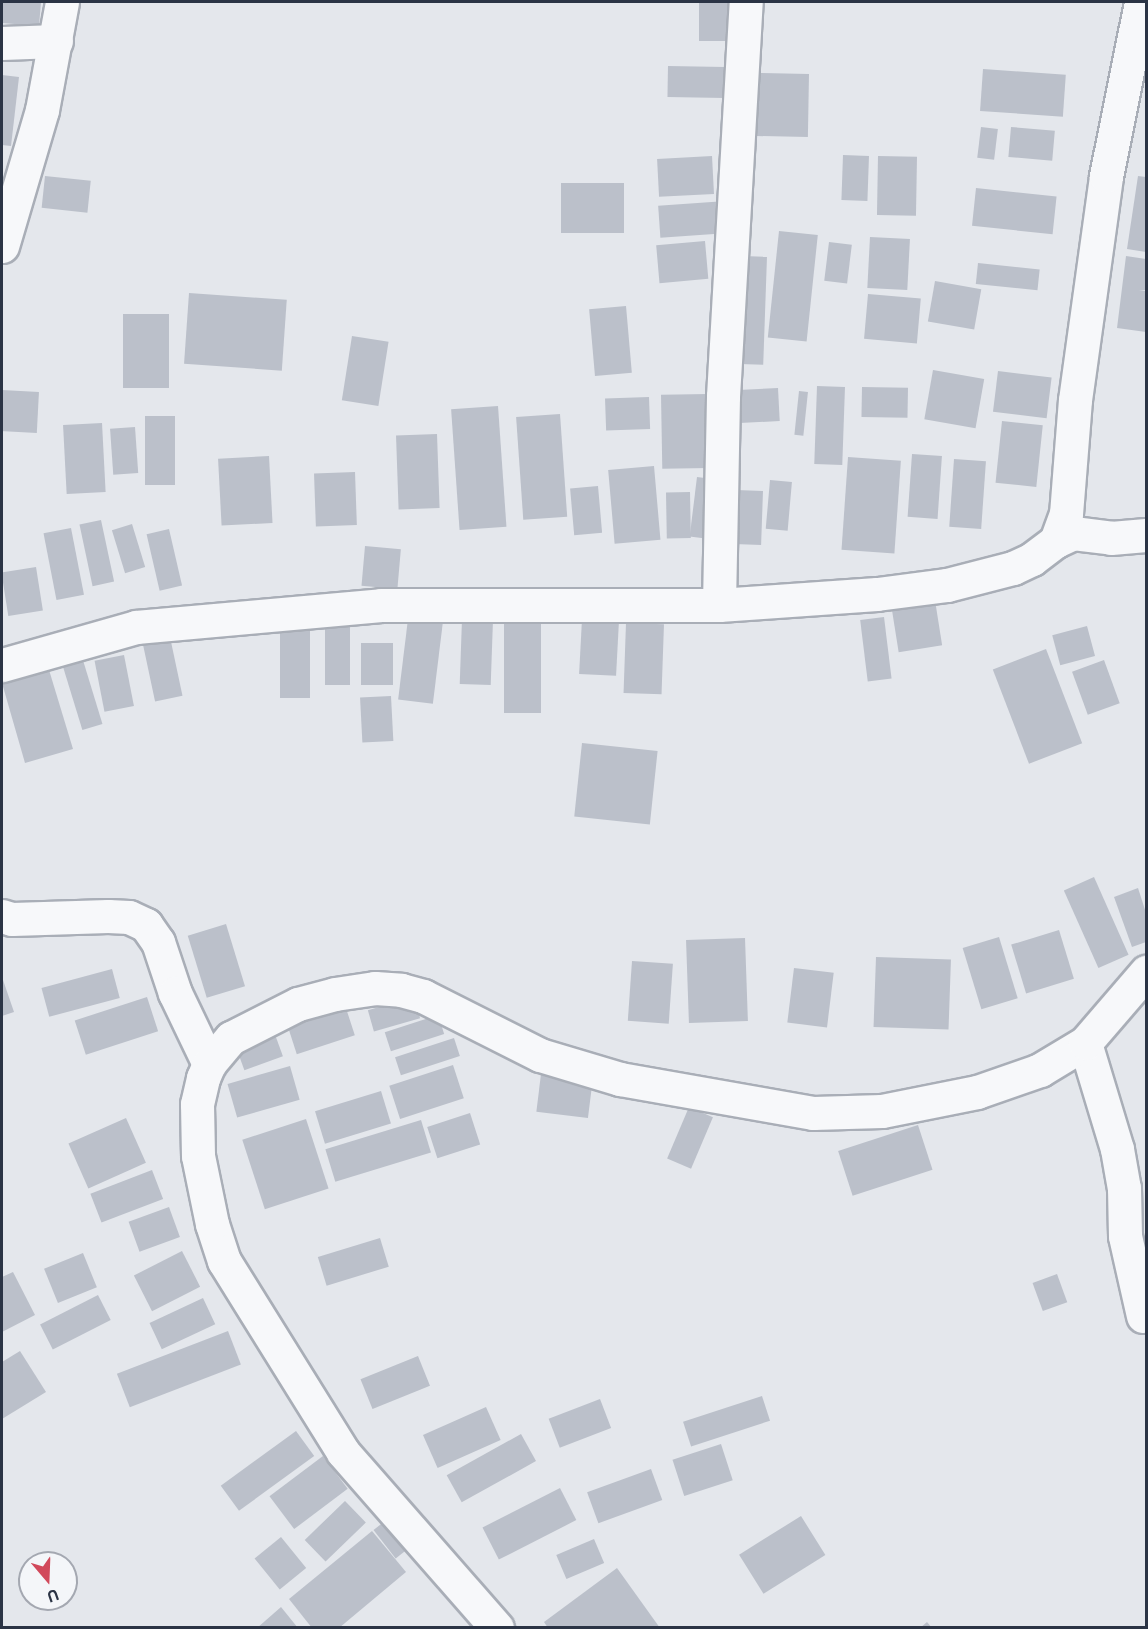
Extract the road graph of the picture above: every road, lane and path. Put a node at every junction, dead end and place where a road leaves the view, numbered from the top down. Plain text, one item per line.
1 (62, 2) edge
2 (746, 2) edge
3 (1141, 2) edge
4 (56, 41) junction
5 (2, 43) edge
6 (2, 246) edge
7 (1146, 535) edge
8 (1056, 541) junction
9 (719, 605) junction
10 (2, 665) edge
11 (2, 916) edge
12 (1146, 972) edge
13 (1085, 1043) junction
14 (209, 1064) junction
15 (1143, 1316) dead end
16 (497, 1628) edge

1 - 4 street
2 - 9 street
3 - 8 street
4 - 5 street
4 - 6 street
7 - 8 street
8 - 9 street
9 - 10 street
11 - 14 street
12 - 13 street
13 - 14 street
13 - 15 street
14 - 16 street

